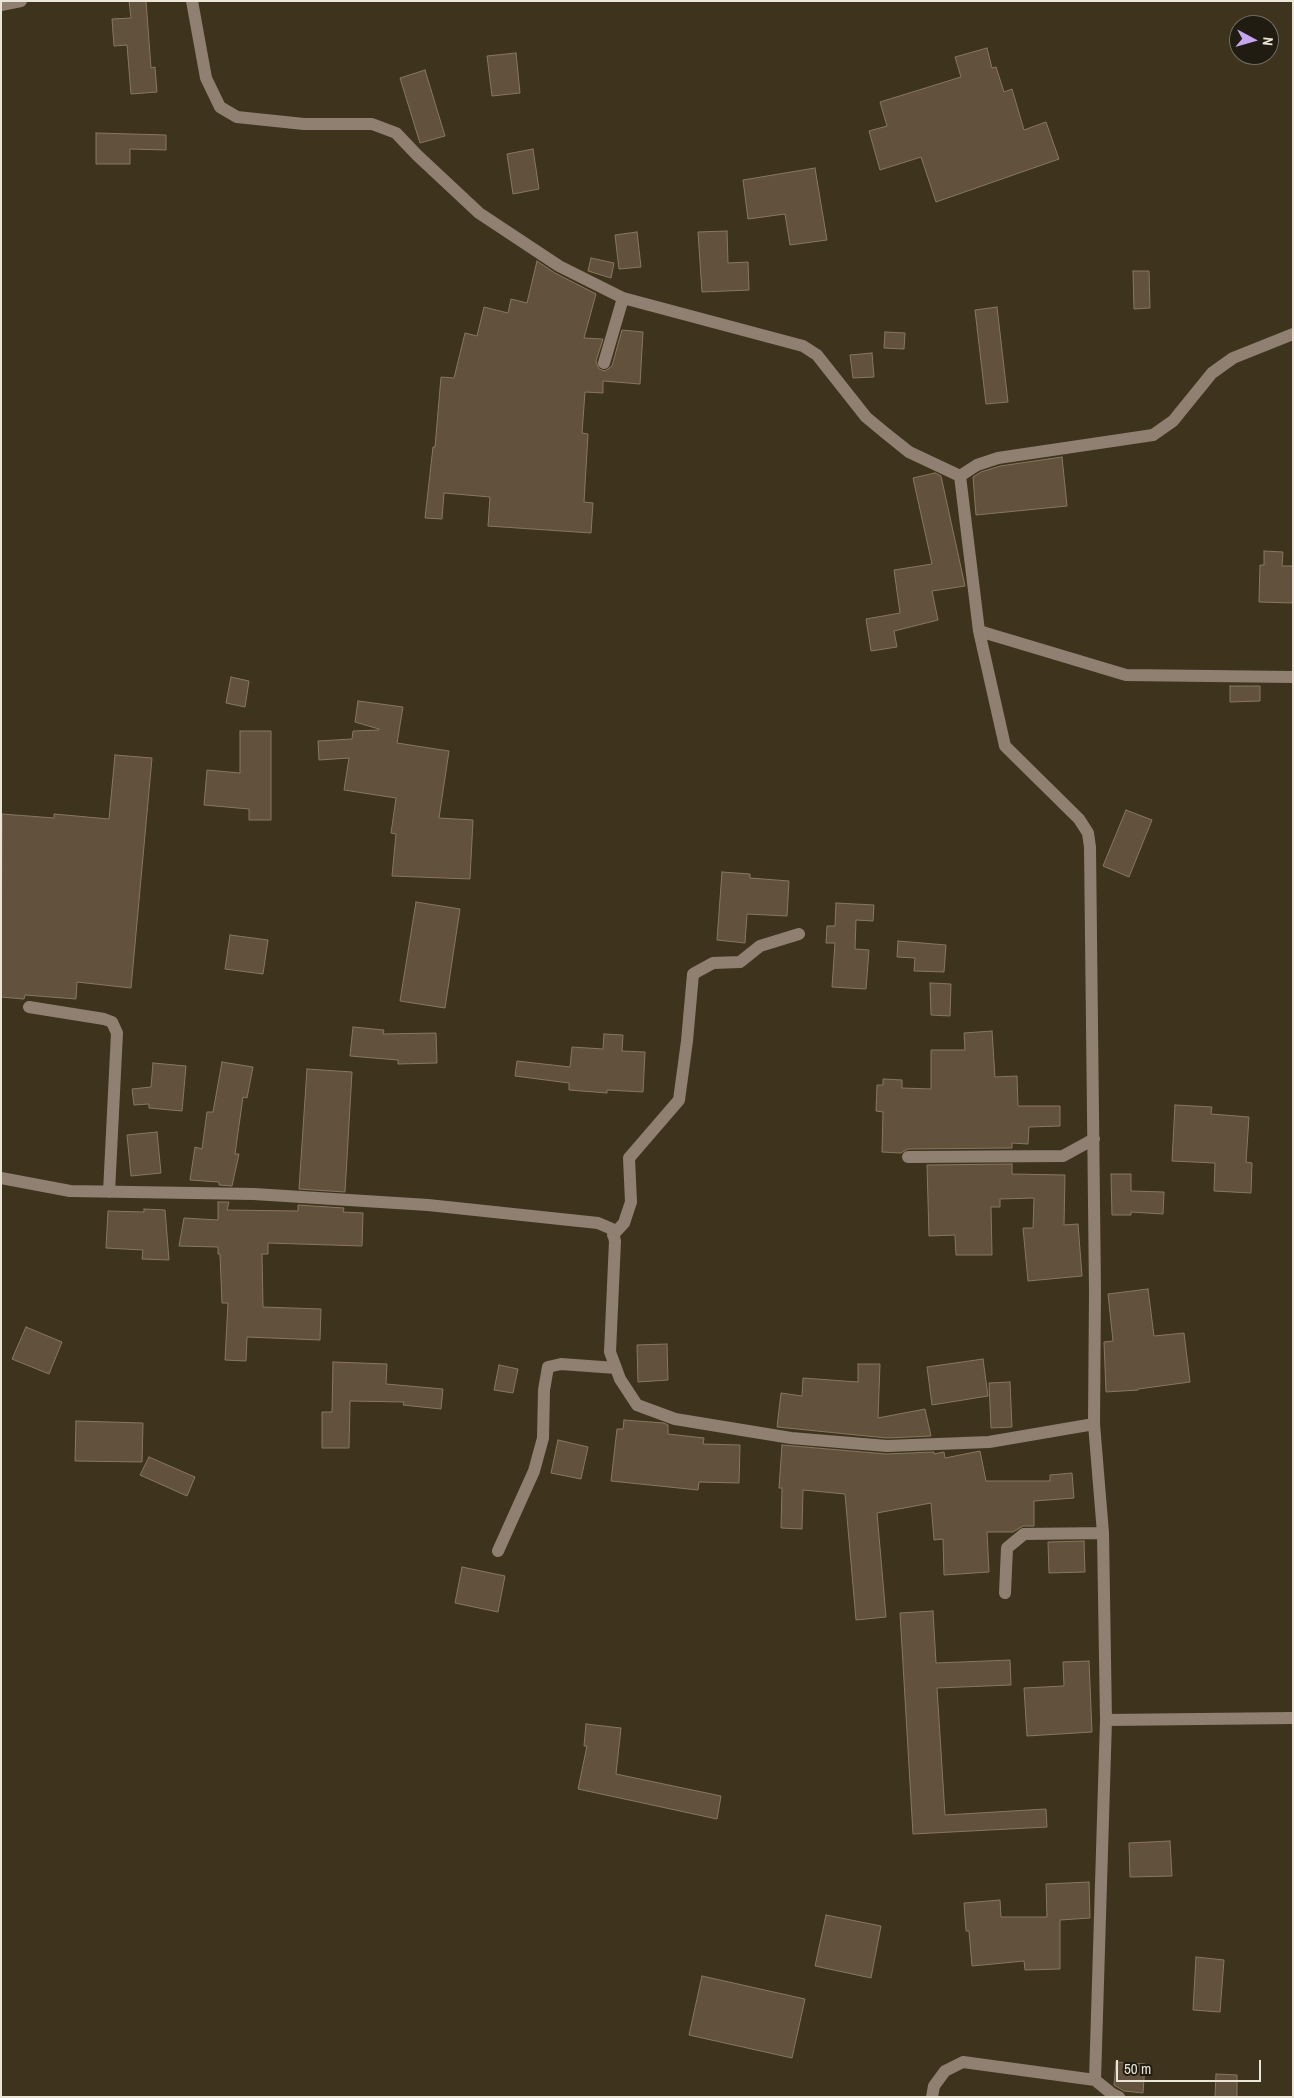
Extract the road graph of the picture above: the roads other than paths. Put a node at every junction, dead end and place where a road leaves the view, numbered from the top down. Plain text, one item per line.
1 (21, 1) edge
2 (192, 1) edge
3 (1, 5) edge
4 (623, 298) junction
5 (1293, 334) edge
6 (604, 363) dead end
7 (960, 476) junction
8 (979, 631) junction
9 (1293, 677) edge
10 (799, 934) dead end
11 (29, 1007) dead end
12 (1094, 1139) junction
13 (908, 1157) dead end
14 (1, 1178) edge
15 (109, 1192) junction
16 (613, 1235) junction
17 (616, 1368) junction
18 (1094, 1424) junction
19 (1103, 1533) junction
20 (498, 1551) dead end
21 (1005, 1593) dead end
22 (1293, 1718) edge
23 (1106, 1720) junction
24 (1095, 2080) junction
25 (932, 2097) edge
26 (1097, 2097) edge
27 (1119, 2097) edge

1 - 3 street
2 - 4 street
4 - 6 street
4 - 7 street
5 - 7 street
7 - 8 street
8 - 9 street
8 - 12 street
10 - 16 street
11 - 15 street
12 - 13 street
12 - 18 street
14 - 15 street
15 - 16 street
16 - 17 street
17 - 18 street
17 - 20 street
18 - 19 street
19 - 21 street
19 - 23 street
22 - 23 street
23 - 24 street
24 - 25 street
24 - 26 street
24 - 27 street

